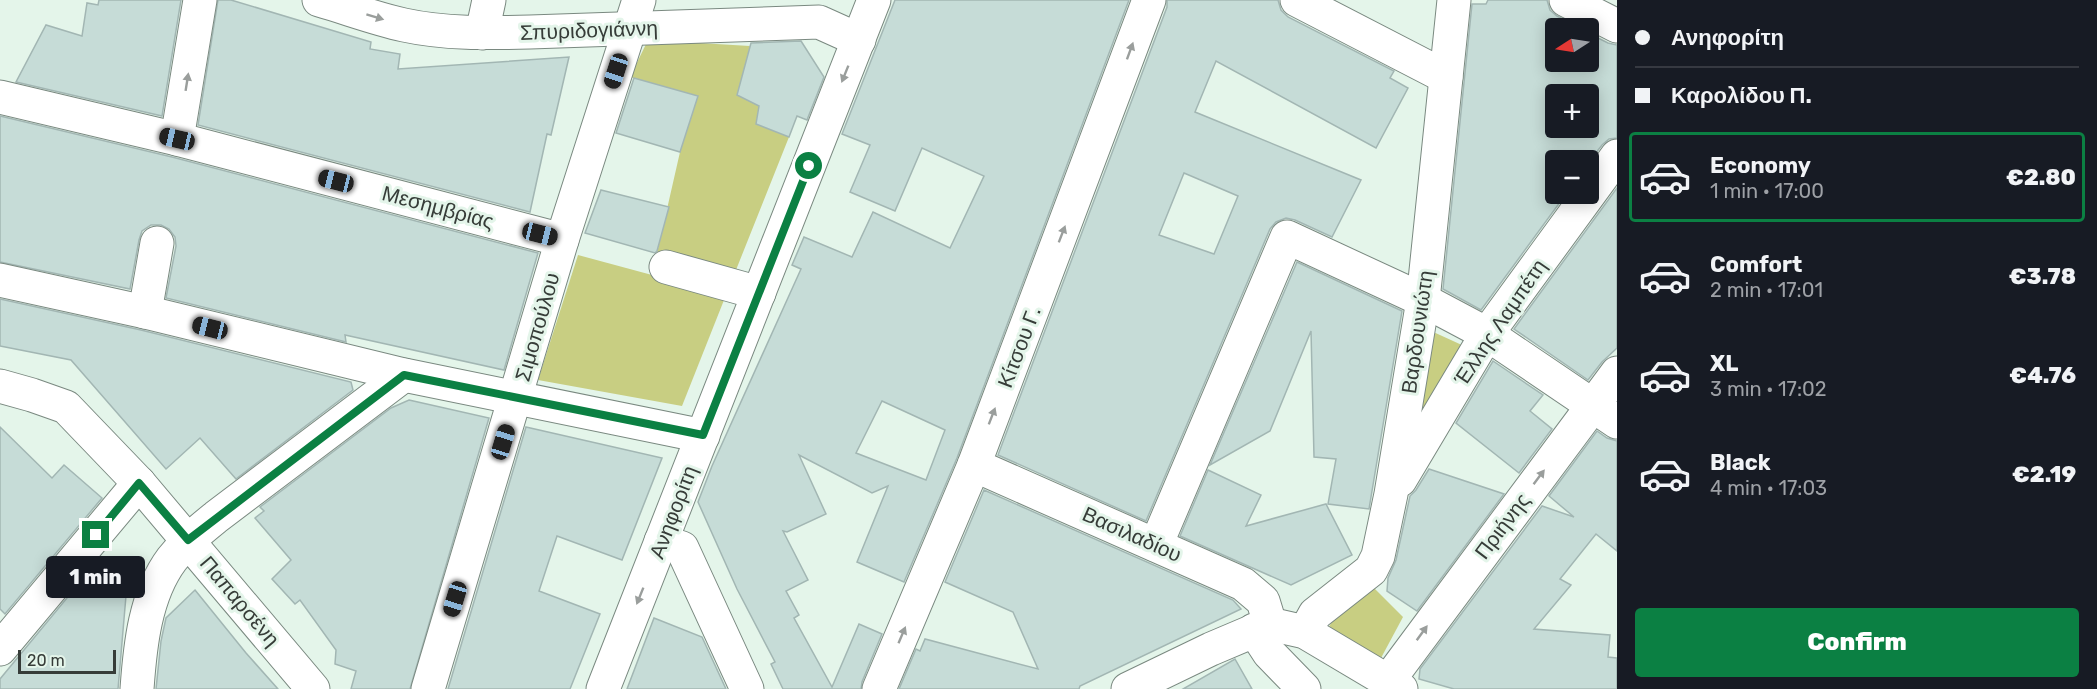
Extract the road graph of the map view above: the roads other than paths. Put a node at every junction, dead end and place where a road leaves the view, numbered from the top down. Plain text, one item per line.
1 (200, 0) edge
2 (319, 0) edge
3 (489, 0) edge
4 (874, 0) edge
5 (1149, 0) edge
6 (1297, 0) edge
7 (1454, 0) edge
8 (1566, 0) edge
9 (634, 14) edge
10 (1617, 26) edge
11 (482, 33) junction
12 (859, 40) junction
13 (1446, 77) junction
14 (0, 98) edge
15 (177, 139) junction
16 (1617, 156) edge
17 (562, 240) junction
18 (157, 243) dead end
19 (666, 267) dead end
20 (0, 279) edge
21 (759, 293) junction
22 (1423, 300) junction
23 (145, 312) junction
24 (1487, 334) junction
25 (1617, 373) edge
26 (404, 375) junction
27 (0, 386) edge
28 (516, 398) junction
29 (1609, 412) edge
30 (703, 435) junction
31 (974, 465) junction
32 (139, 483) junction
33 (1391, 494) junction
34 (188, 540) junction
35 (661, 541) junction
36 (1156, 545) junction
37 (1262, 627) junction
38 (1305, 632) junction
39 (3, 638) edge
40 (1394, 685) edge
41 (137, 689) edge
42 (313, 689) edge
43 (428, 689) edge
44 (603, 689) edge
45 (747, 689) edge
46 (879, 689) edge
47 (1128, 689) edge
48 (1304, 689) edge

15 -> 1 street
2 -> 11 street, Σπυριδογιάννη
3 - 11 street
4 - 12 street, Ανηφορίτη
31 -> 5 street, Κίτσου Γ.
6 - 13 street
7 - 13 street, Βαρδουνιώτη
8 - 10 street
9 - 11 street, Σπυριδογιάννη
9 - 12 street, Σπυριδογιάννη
9 - 17 street, Σιμοπούλου
12 -> 21 street, Ανηφορίτη
13 - 22 street, Βαρδουνιώτη
14 - 15 street, Μεσημβρίας
15 - 17 street, Μεσημβρίας
16 - 24 street, Έλλης Λαμπέτη
17 - 28 street, Σιμοπούλου
18 - 23 street
19 - 21 street
20 - 23 street
21 - 30 street, Ανηφορίτη
22 - 24 street
22 - 33 street, Βαρδουνιώτη
22 - 36 street
23 - 26 street
24 - 29 street
24 - 33 street, Έλλης Λαμπέτη
25 - 29 street, Πριήνης
26 - 28 street
26 - 34 street
27 - 32 street, Παπαρσένη
28 - 30 street
28 - 43 street, Σιμοπούλου
40 -> 29 street, Πριήνης
30 - 35 street, Ανηφορίτη
31 - 36 street, Βασιλαδίου
46 -> 31 street, Κίτσου Γ.
32 - 34 street, Παπαρσένη
32 - 39 street
33 - 38 street, Βαρδουνιώτη
34 - 41 street
34 - 42 street, Παπαρσένη
35 -> 44 street, Ανηφορίτη
35 - 45 street
36 - 37 street, Βασιλαδίου
37 - 38 street
37 - 47 street
37 - 48 street, Βασιλαδίου
38 - 40 street

